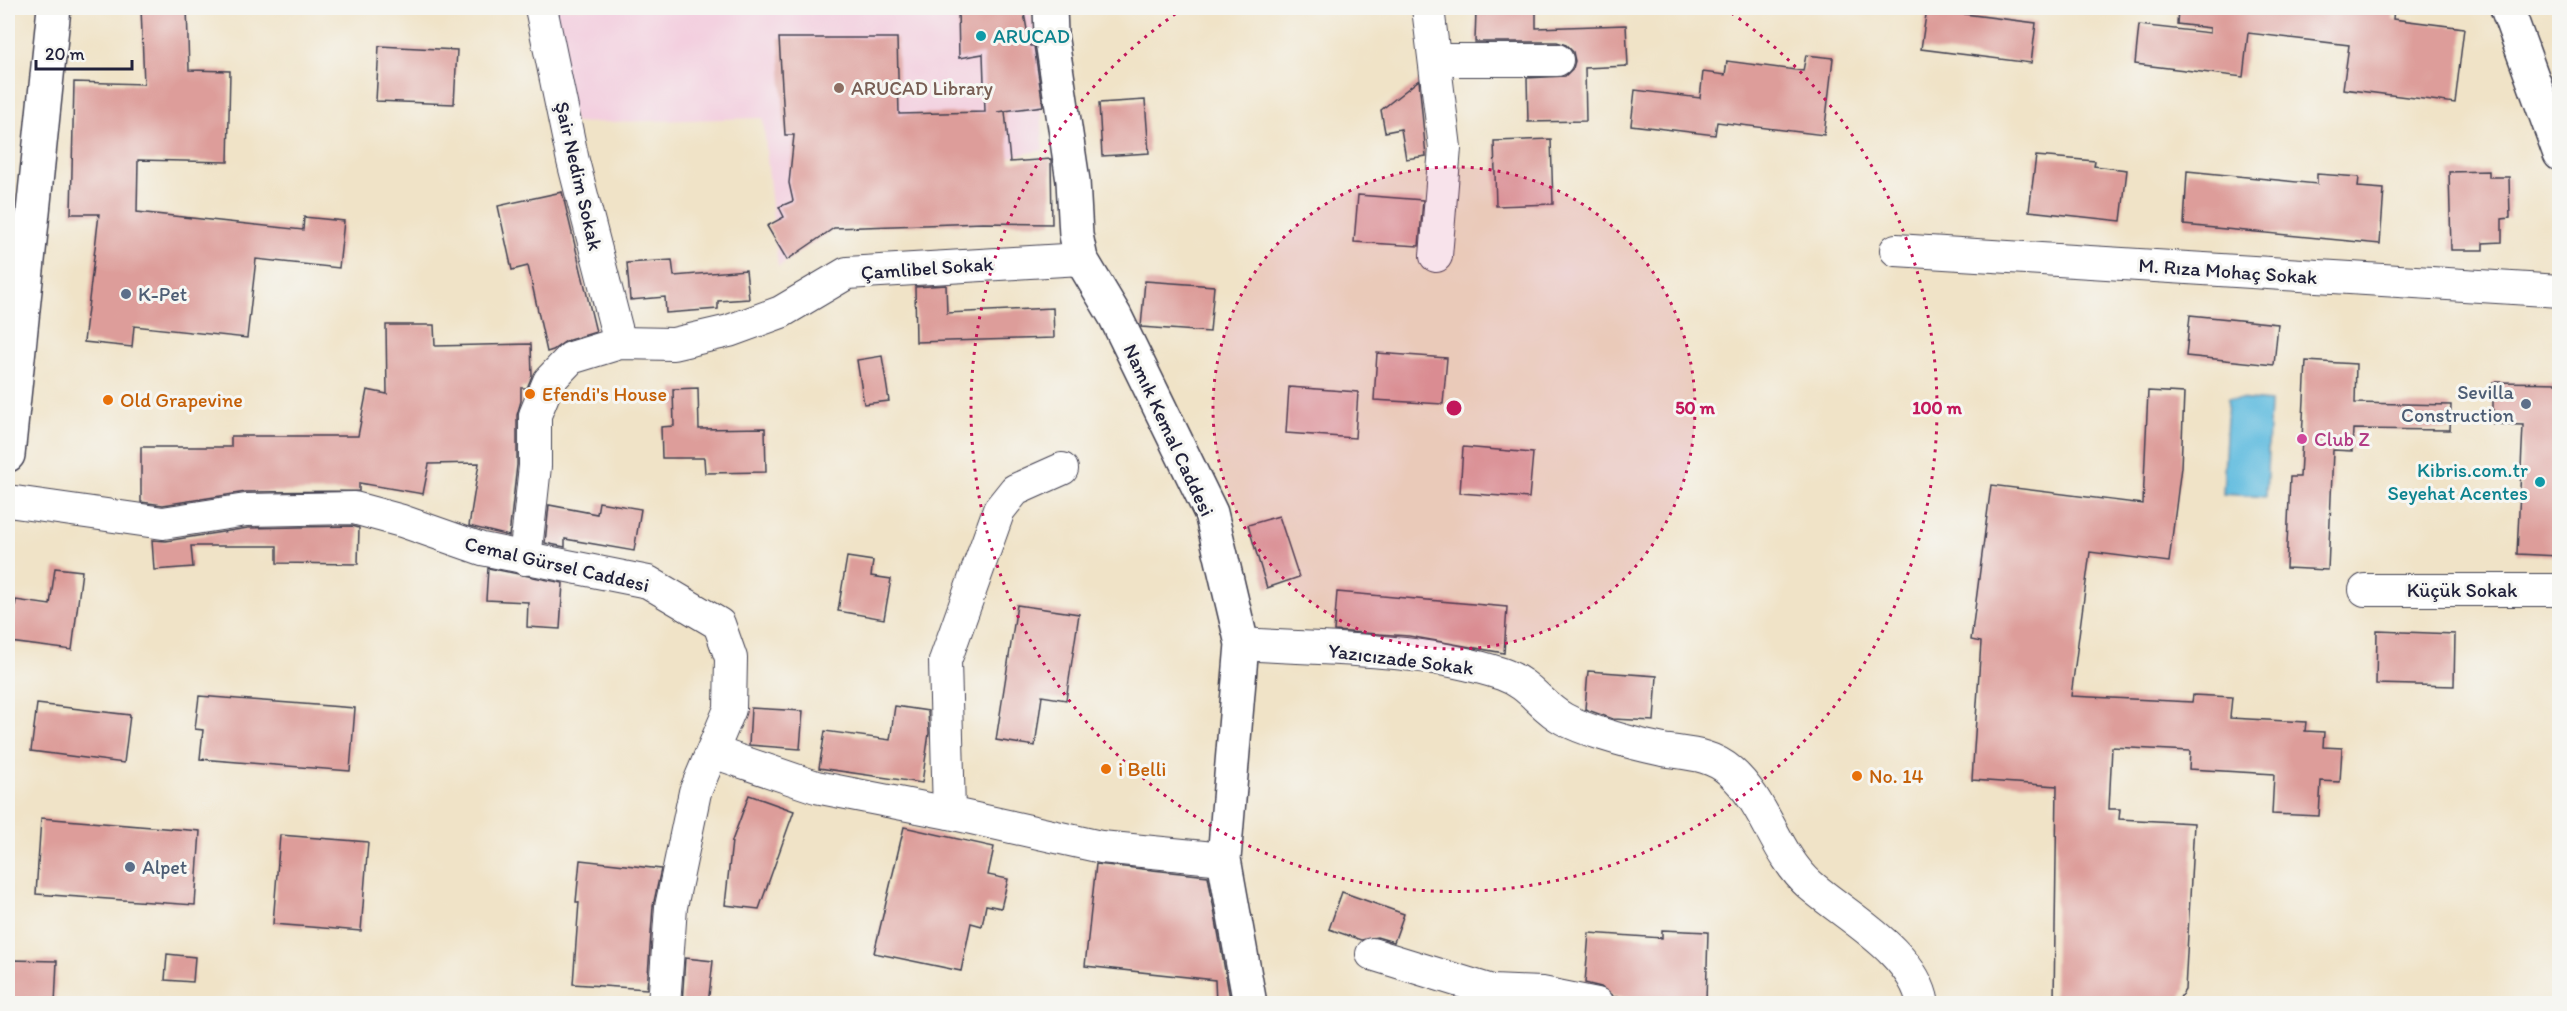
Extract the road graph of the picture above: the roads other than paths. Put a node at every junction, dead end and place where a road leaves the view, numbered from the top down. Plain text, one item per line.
1 (54, 8) edge
2 (541, 8) edge
3 (1050, 8) edge
4 (1428, 8) edge
5 (2507, 8) edge
6 (1436, 60) junction
7 (1557, 60) dead end
8 (2559, 154) edge
9 (1896, 250) dead end
10 (1436, 256) dead end
11 (1081, 259) junction
12 (2559, 291) edge
13 (620, 343) junction
14 (8, 455) edge
15 (1062, 469) dead end
16 (8, 501) edge
17 (525, 559) junction
18 (2365, 590) dead end
19 (2559, 590) edge
20 (1242, 644) junction
21 (713, 752) junction
22 (949, 813) junction
23 (1224, 859) junction
24 (1372, 954) dead end
25 (664, 1004) edge
26 (1250, 1004) edge
27 (1597, 1004) edge
28 (1923, 1004) edge

1 - 14 street
2 - 13 street, Şair Nedim Sokak
3 - 11 street, Namık Kemal Caddesi
4 - 6 street
5 - 8 street
6 - 7 street
6 - 10 street
9 - 12 street, M. Rıza Mohaç Sokak
11 - 13 street, Çamlibel Sokak
11 - 20 street, Namık Kemal Caddesi
13 - 17 street, Çamlibel Sokak
15 - 22 street
16 - 17 street, Cemal Gürsel Caddesi
17 - 21 street, Cemal Gürsel Caddesi
18 - 19 street, Küçük Sokak
20 - 23 street, Namık Kemal Caddesi
20 - 28 street, Yazıcızade Sokak
21 - 22 street
21 - 25 street, Cemal Gürsel Caddesi
22 - 23 street
23 - 26 street, Namık Kemal Caddesi
24 - 27 street

